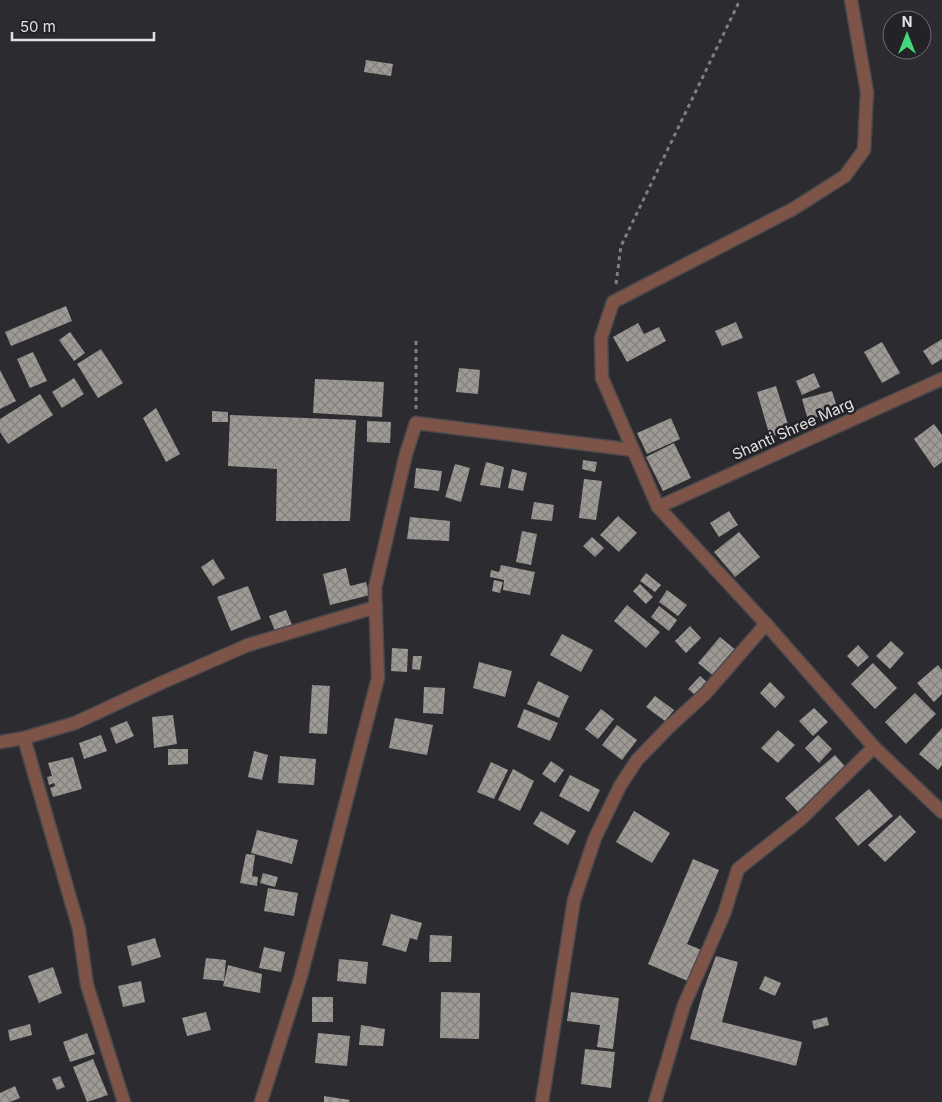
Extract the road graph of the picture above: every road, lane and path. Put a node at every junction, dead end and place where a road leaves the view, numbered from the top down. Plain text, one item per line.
1 (740, 0) edge
2 (851, 0) edge
3 (613, 302) junction
4 (416, 337) dead end
5 (942, 380) edge
6 (416, 423) junction
7 (633, 450) junction
8 (658, 507) junction
9 (376, 607) junction
10 (766, 624) junction
11 (24, 738) junction
12 (0, 742) edge
13 (874, 747) junction
14 (942, 812) edge
15 (124, 1102) edge
16 (261, 1102) edge
17 (542, 1102) edge
18 (655, 1102) edge

1 - 3 path
2 - 3 street
3 - 7 street
4 - 6 path
5 - 8 street, Shanti Shree Marg
6 - 7 street
6 - 9 street
7 - 8 street
8 - 10 street
9 - 11 street
9 - 16 street
10 - 13 street
10 - 17 street
11 - 12 street
11 - 15 street
13 - 14 street
13 - 18 street

